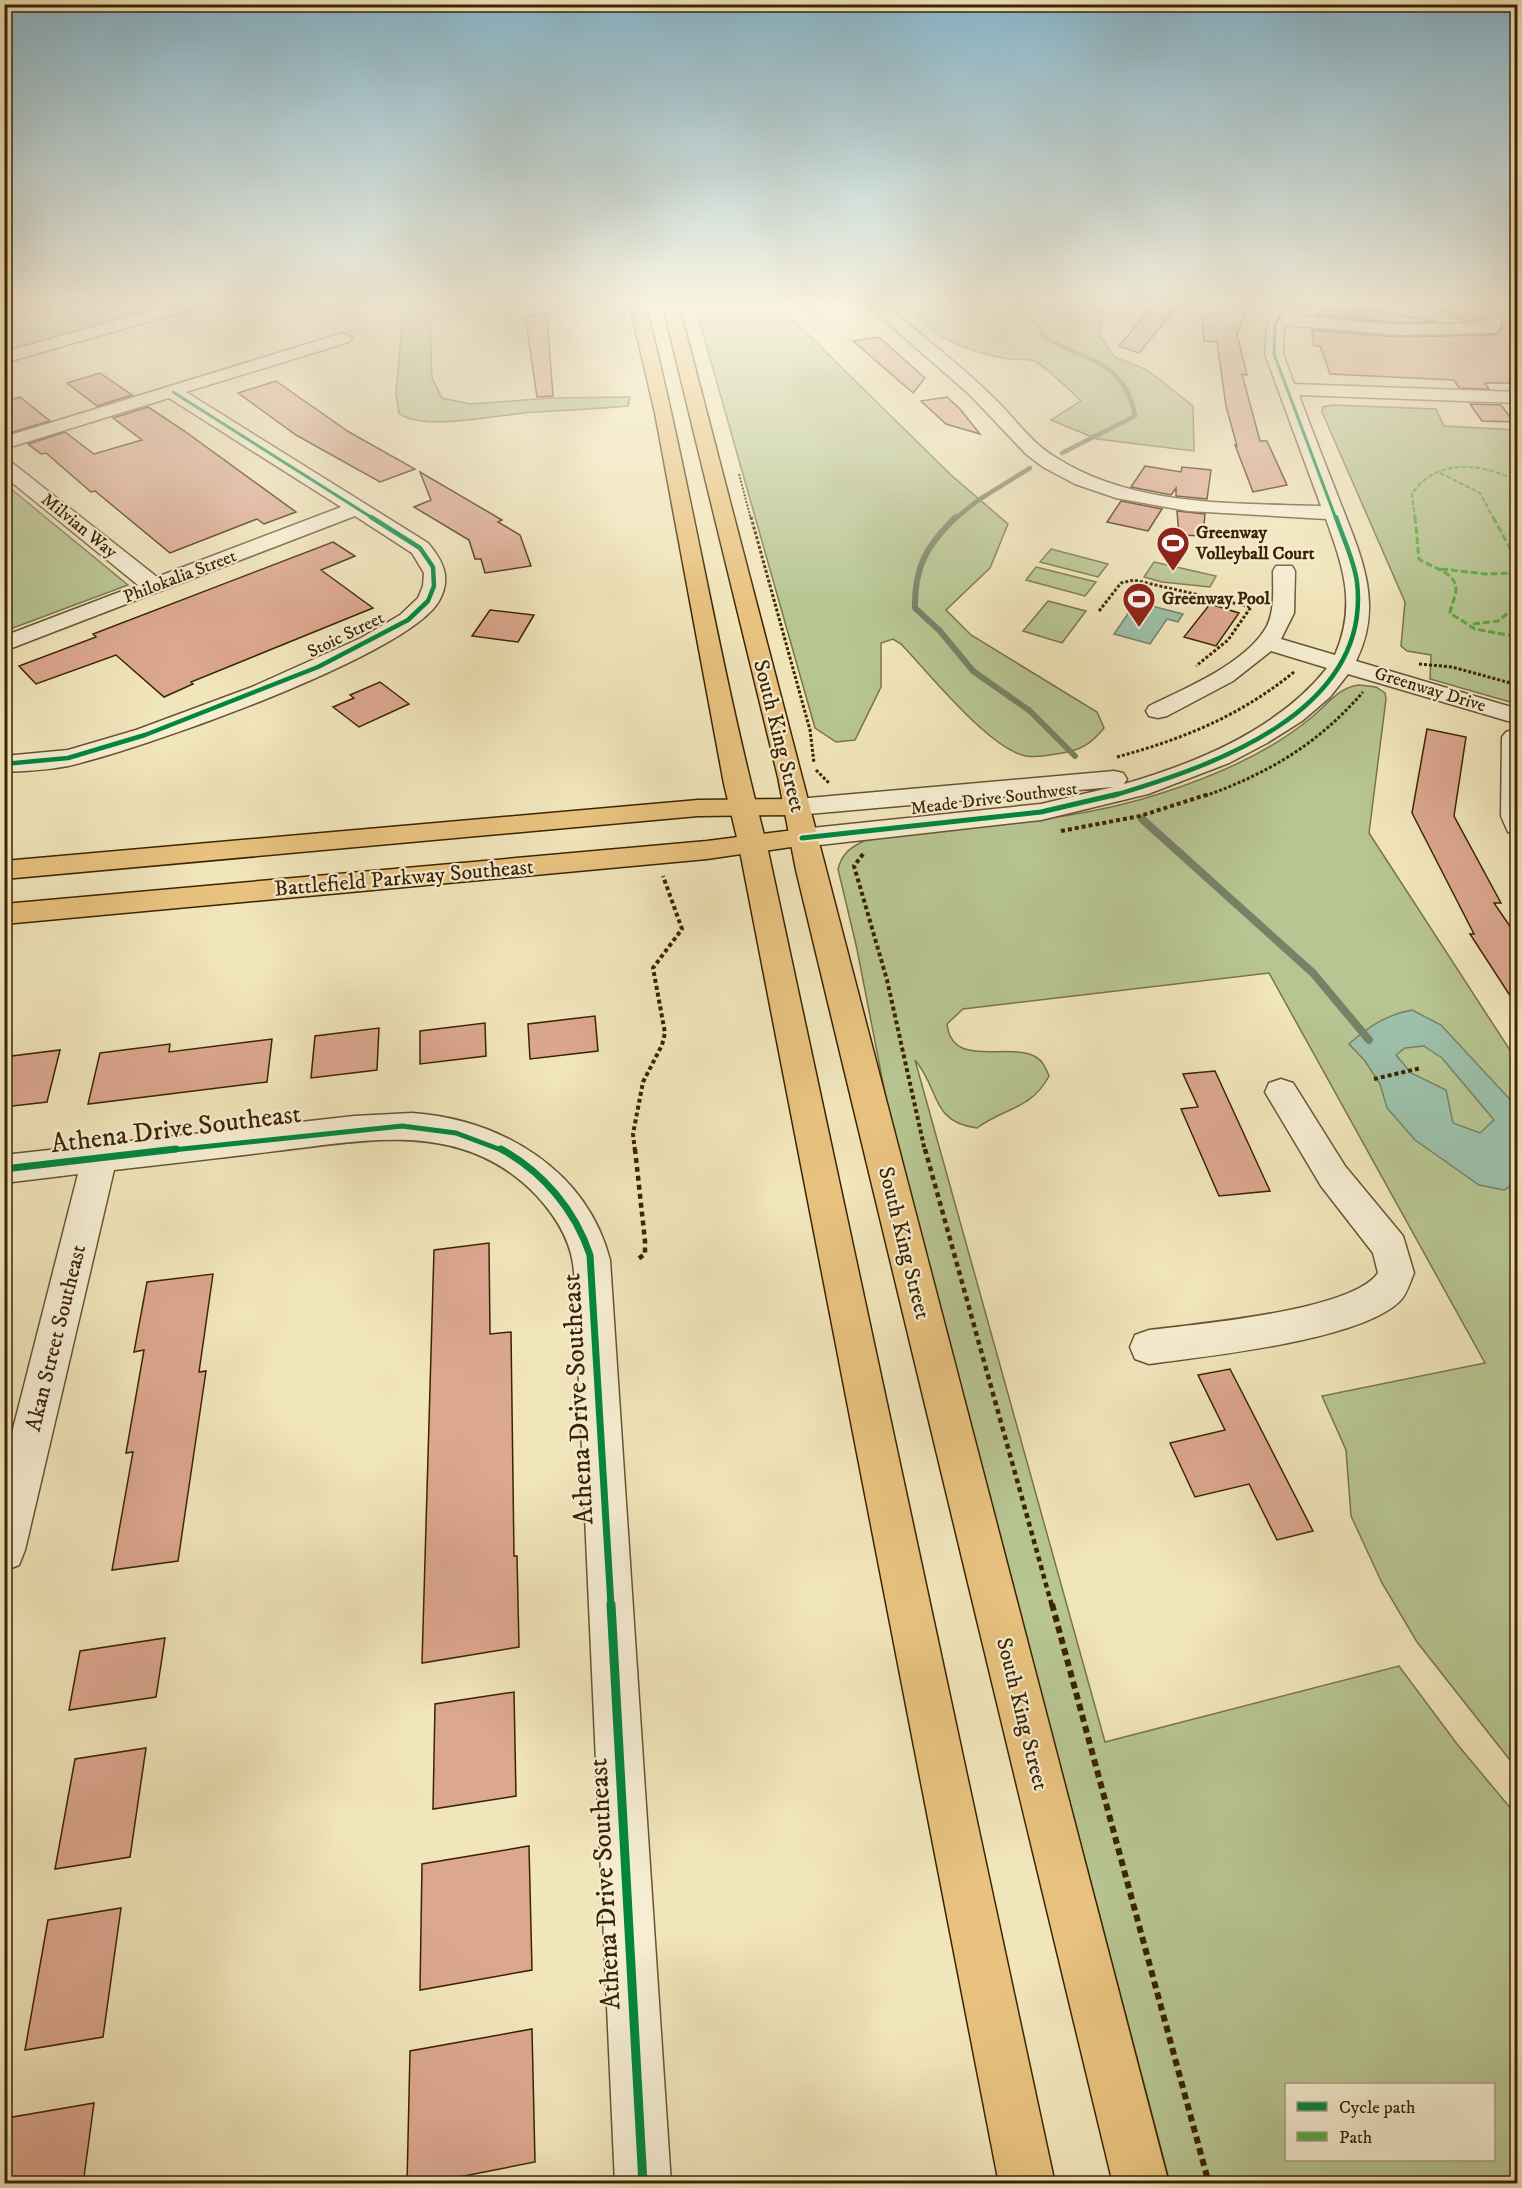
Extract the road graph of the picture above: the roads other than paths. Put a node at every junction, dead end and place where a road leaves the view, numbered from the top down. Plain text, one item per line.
1 (132, 404) edge
2 (191, 404) edge
3 (661, 404) edge
4 (696, 404) edge
5 (991, 404) edge
6 (1293, 404) edge
7 (4, 443) edge
8 (4, 466) edge
9 (355, 509) junction
10 (1335, 513) junction
11 (1284, 571) dead end
12 (154, 586) junction
13 (1266, 642) junction
14 (4, 644) edge
15 (1342, 664) junction
16 (1158, 711) dead end
17 (1516, 727) edge
18 (4, 765) edge
19 (800, 822) junction
20 (1518, 826) edge
21 (748, 827) junction
22 (4, 870) edge
23 (4, 914) edge
24 (1281, 1092) dead end
25 (99, 1160) junction
26 (4, 1169) edge
27 (1149, 1347) dead end
28 (4, 1550) edge
29 (643, 2184) edge
30 (1027, 2184) edge
31 (1141, 2184) edge

1 - 7 street
2 - 9 street, Stoic Street
3 - 21 main road
4 - 19 main road, South King Street
5 - 10 street
6 - 10 street, Meade Drive Southwest
8 - 12 street, Milvian Way
9 - 12 street, Philokalia Street
9 - 18 street, Stoic Street
10 - 15 street, Meade Drive Southwest
11 - 13 street
12 - 14 street, Philokalia Street
13 - 15 street, Greenway Drive
13 - 16 street
15 - 17 street, Greenway Drive
15 - 19 street, Meade Drive Southwest
17 - 20 street
19 - 21 main road, Battlefield Parkway Southeast
19 - 21 main road, Battlefield Parkway Southeast
19 - 31 main road, South King Street
21 - 22 main road, Battlefield Parkway Southeast
21 - 23 main road, Battlefield Parkway Southeast
21 - 30 main road
24 - 27 street
25 - 26 street, Athena Drive Southeast
25 - 28 street, Akan Street Southeast
25 - 29 street, Athena Drive Southeast

